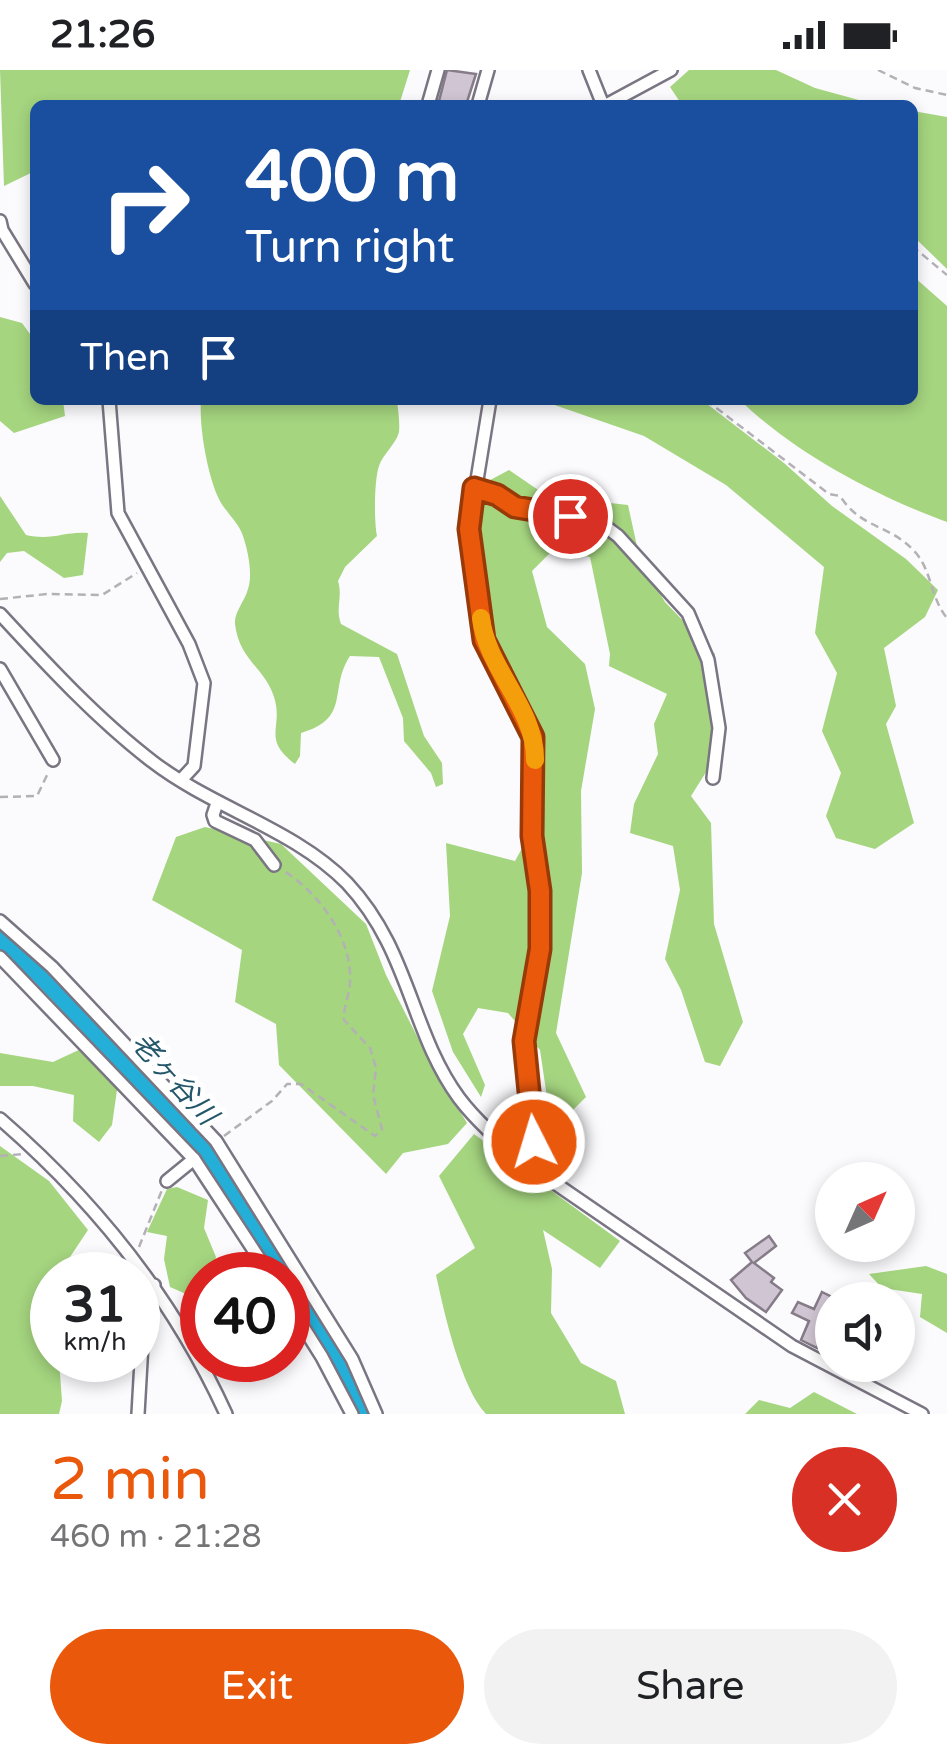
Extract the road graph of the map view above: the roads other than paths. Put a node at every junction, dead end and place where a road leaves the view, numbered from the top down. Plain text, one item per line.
1 (438, 70) edge
2 (488, 70) edge
3 (590, 70) edge
4 (671, 70) edge
5 (429, 100) edge
6 (479, 100) edge
7 (602, 100) edge
8 (614, 100) edge
9 (0, 221) edge
10 (30, 276) edge
11 (108, 405) edge
12 (489, 405) edge
13 (474, 488) junction
14 (0, 614) edge
15 (0, 669) edge
16 (53, 760) road end
17 (713, 778) dead end
18 (181, 780) junction
19 (218, 802) junction
20 (274, 865) road end
21 (0, 921) edge
22 (0, 957) edge
23 (0, 1118) edge
24 (194, 1160) junction
25 (524, 1162) junction
26 (166, 1181) road end
27 (130, 1252) edge
28 (255, 1252) edge
29 (160, 1295) edge
30 (310, 1338) edge
31 (140, 1382) edge
32 (374, 1413) edge
33 (138, 1414) edge
34 (226, 1414) edge
35 (352, 1414) edge
36 (922, 1414) edge

1 - 5 street
2 - 6 street
3 - 7 street
4 - 8 street
9 - 10 street
11 - 18 street
12 - 13 street
13 - 17 street
13 - 25 street
14 - 18 street
15 - 16 street
18 - 19 street
19 - 20 street
19 - 25 street
21 - 32 street
22 - 24 street
23 - 27 street
24 - 26 street
24 - 28 street
25 - 36 street
29 - 34 street
30 - 35 street
31 - 33 street

